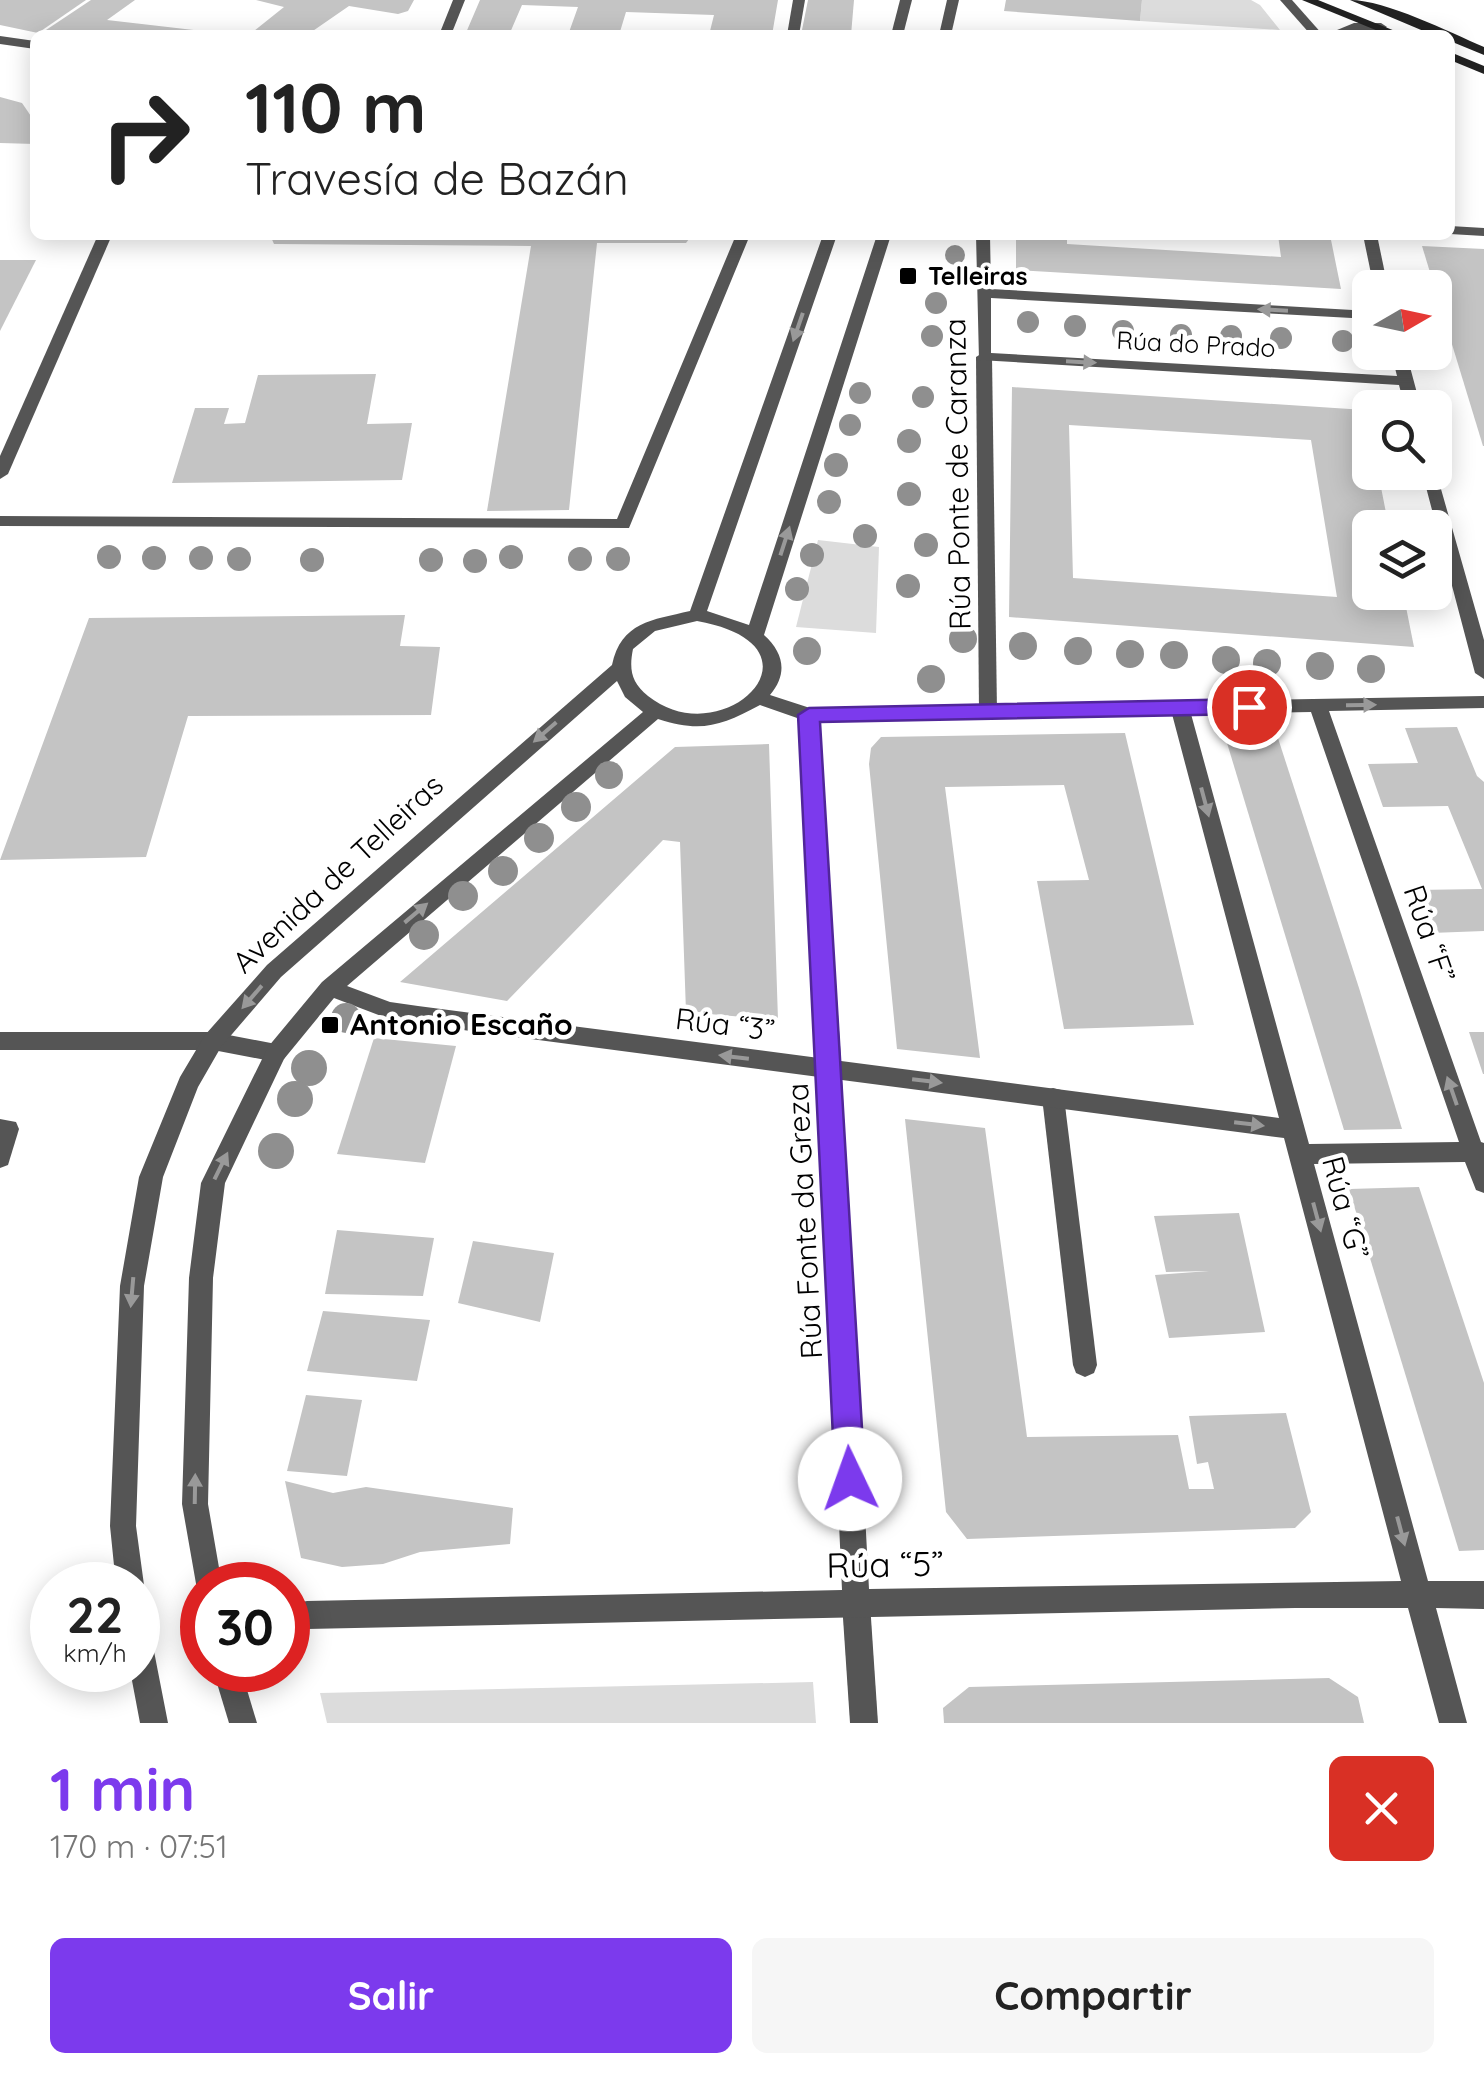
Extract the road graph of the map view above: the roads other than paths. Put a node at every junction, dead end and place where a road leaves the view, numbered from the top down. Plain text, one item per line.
1 (459, 0) edge
2 (798, 0) edge
3 (906, 0) edge
4 (954, 0) edge
5 (1286, 0) edge
6 (1308, 0) edge
7 (1356, 0) edge
8 (1381, 28) junction
9 (447, 30) edge
10 (794, 30) edge
11 (898, 30) edge
12 (946, 30) edge
13 (1313, 30) edge
14 (1347, 30) edge
15 (1386, 30) edge
16 (1432, 30) edge
17 (1455, 39) edge
18 (0, 40) edge
19 (30, 44) edge
20 (1484, 51) edge
21 (1455, 58) edge
22 (1484, 70) edge
23 (1455, 230) edge
24 (1484, 232) edge
25 (103, 240) edge
26 (741, 240) edge
27 (828, 240) edge
28 (882, 240) edge
29 (983, 240) edge
30 (1371, 240) edge
31 (1377, 270) edge
32 (983, 293) junction
33 (1352, 314) edge
34 (984, 356) junction
35 (1403, 370) edge
36 (1406, 380) junction
37 (1408, 390) edge
38 (0, 474) edge
39 (1435, 490) edge
40 (0, 521) edge
41 (697, 615) junction
42 (755, 634) junction
43 (619, 669) junction
44 (1484, 674) edge
45 (758, 698) junction
46 (1480, 702) edge
47 (1318, 706) junction
48 (1180, 708) junction
49 (654, 712) junction
50 (988, 712) junction
51 (809, 715) junction
52 (1484, 723) edge
53 (330, 988) junction
54 (213, 1040) junction
55 (0, 1042) edge
56 (276, 1052) junction
57 (830, 1069) junction
58 (1053, 1097) junction
59 (0, 1129) edge
60 (1297, 1142) junction
61 (1479, 1152) edge
62 (0, 1158) edge
63 (1484, 1183) edge
64 (1085, 1365) dead end
65 (127, 1562) edge
66 (204, 1562) edge
67 (1484, 1595) edge
68 (1418, 1597) junction
69 (856, 1603) junction
70 (310, 1615) edge
71 (148, 1692) edge
72 (234, 1692) edge
73 (154, 1723) edge
74 (243, 1723) edge
75 (864, 1723) edge
76 (1453, 1723) edge

1 - 9 street
2 - 10 street
3 - 11 street
4 - 12 street
5 - 13 street
6 - 8 main road
7 - 16 main road
8 - 14 street
8 - 15 main road
17 - 20 main road
18 - 19 street
21 - 22 main road
23 - 24 street
25 - 38 street
26 - 40 street
27 -> 41 street
42 -> 28 street
29 - 32 street, Rúa Ponte de Caranza
30 - 31 street
33 -> 32 street, Rúa do Prado
32 - 34 street, Rúa Ponte de Caranza
34 -> 36 street, Rúa do Prado
34 - 50 street, Rúa Ponte de Caranza
35 - 36 street
36 - 37 street
39 - 44 street
41 - 42 street
41 - 43 street
42 - 45 street
43 - 49 street
43 -> 54 street, Avenida de Telleiras
45 - 49 street
45 - 51 street
47 -> 46 street
46 - 52 street
47 - 48 street
61 -> 47 street, Rúa “F”
48 - 50 street
48 -> 60 street, Rúa “G”
53 -> 49 street
50 - 51 street
51 - 57 street, Rúa Fonte da Greza
53 - 56 street
57 -> 53 street, Rúa “3”
54 - 55 street
54 - 56 street
54 -> 65 street, Avenida de Telleiras
66 -> 56 street
57 -> 58 street, Rúa “3”
57 - 69 street, Rúa Fonte da Greza
58 -> 60 street, Rúa “3”
58 - 64 street
59 - 62 street
60 - 61 street, Rúa “3”
60 -> 68 street, Rúa “G”
61 - 63 street, Rúa “F”
67 - 68 street, Rúa “5”
68 - 69 street, Rúa “5”
68 - 76 street, Rúa “G”
69 - 70 street, Rúa “5”
69 - 75 street, Rúa Fonte da Greza
71 - 73 street
72 - 74 street

